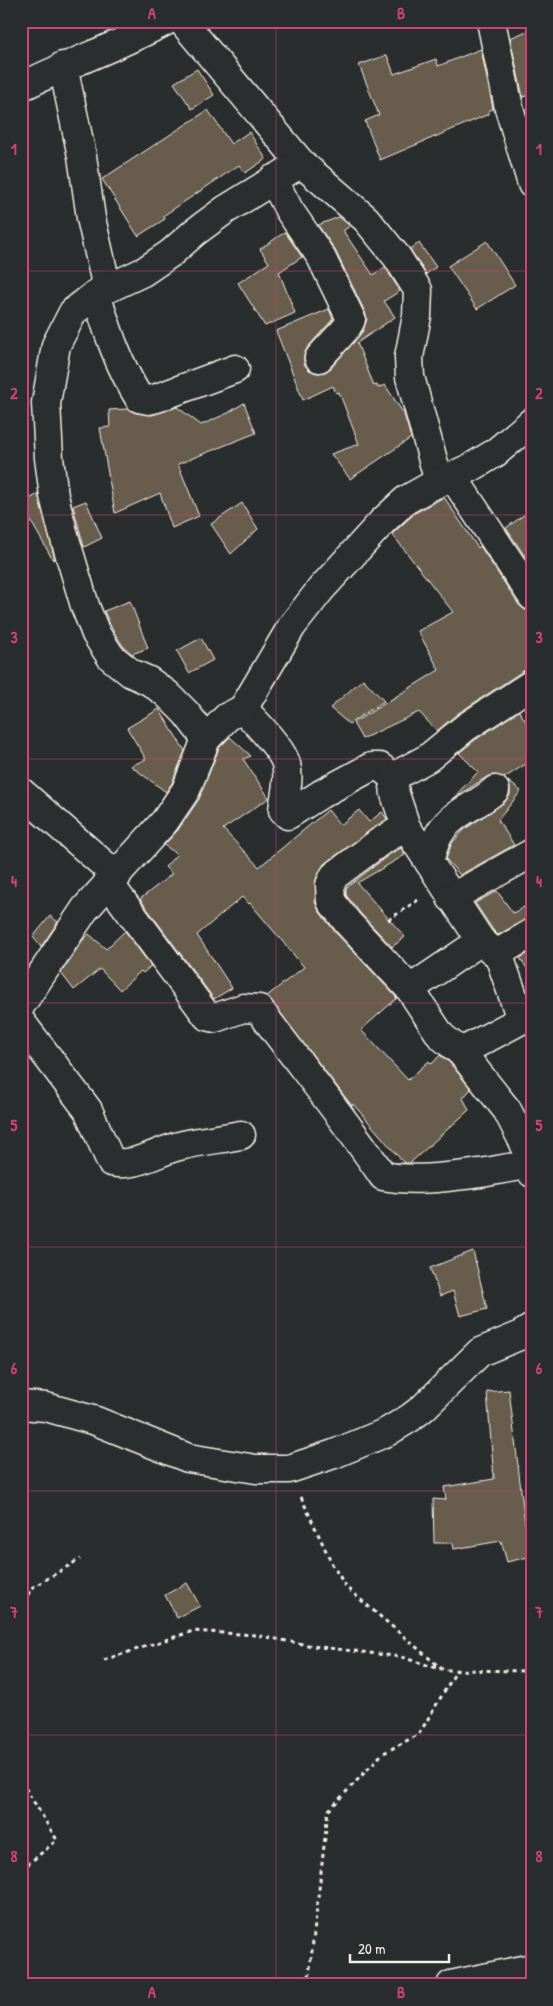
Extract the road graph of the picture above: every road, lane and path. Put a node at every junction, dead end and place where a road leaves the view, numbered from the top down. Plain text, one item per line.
1 (166, 21) edge
2 (182, 21) edge
3 (491, 21) edge
4 (128, 30) edge
5 (63, 66) junction
6 (21, 87) edge
7 (301, 163) junction
8 (273, 179) junction
9 (532, 184) edge
10 (101, 291) junction
11 (319, 358) dead end
12 (235, 369) dead end
13 (532, 422) edge
14 (446, 479) junction
15 (532, 596) edge
16 (532, 684) edge
17 (243, 709) junction
18 (206, 739) junction
19 (393, 777) junction
20 (496, 790) dead end
21 (21, 792) edge
22 (406, 827) junction
23 (532, 853) edge
24 (112, 879) junction
25 (441, 882) junction
26 (532, 933) edge
27 (366, 941) junction
28 (490, 947) junction
29 (410, 989) junction
30 (21, 1005) edge
31 (526, 1017) edge
32 (21, 1022) edge
33 (461, 1052) junction
34 (241, 1135) dead end
35 (531, 1169) edge
36 (532, 1328) edge
37 (21, 1405) edge
38 (289, 1469) junction
39 (80, 1559) dead end
40 (21, 1618) edge
41 (104, 1660) dead end
42 (442, 1670) junction
43 (458, 1670) junction
44 (532, 1671) edge
45 (532, 1704) edge
46 (532, 1713) edge
47 (21, 1781) edge
48 (21, 1870) edge
49 (532, 1968) edge
50 (308, 1985) edge
51 (450, 1985) edge

1 - 4 street
2 - 7 street
3 - 9 street
4 - 5 street
5 - 6 street
5 - 10 street
7 - 8 street
7 - 14 street
8 - 10 street
8 - 11 street
10 - 12 street
10 - 18 street
13 - 14 street
14 - 15 street
14 - 17 street
16 - 19 street
17 - 18 street
17 - 19 street
18 - 24 street
19 - 22 street
20 - 25 street
21 - 24 street
22 - 25 street
22 - 27 street
23 - 25 street
24 - 30 street
24 - 35 street
25 - 27 path
25 - 28 street
26 - 28 street
27 - 29 street
28 - 29 street
28 - 31 street
29 - 33 street
31 - 33 street
32 - 34 street
33 - 35 street
36 - 38 street
37 - 38 street
38 - 42 path
39 - 40 path
41 - 42 path
42 - 43 path
43 - 44 path
43 - 50 path
45 - 46 path
47 - 48 path
49 - 51 street

